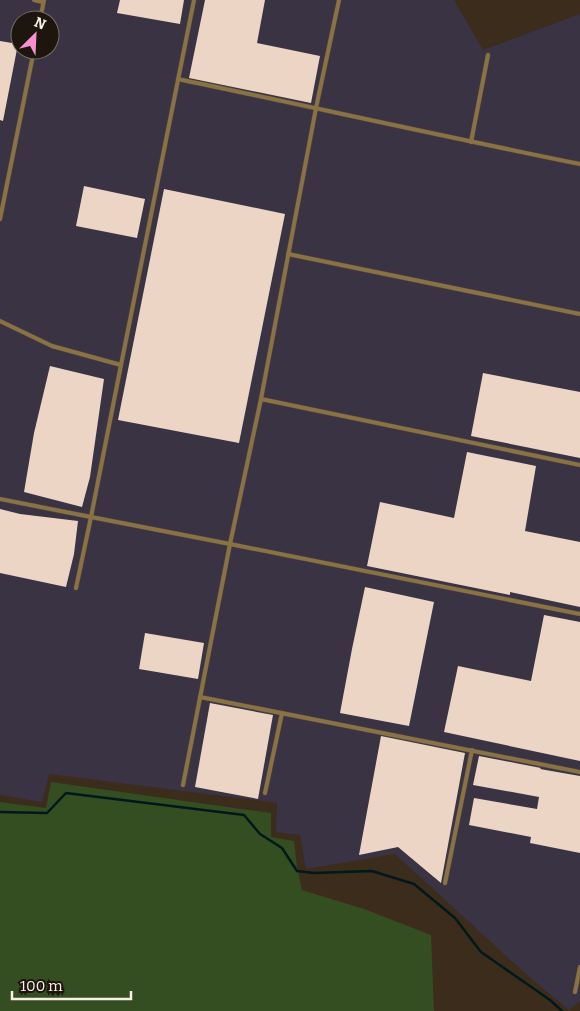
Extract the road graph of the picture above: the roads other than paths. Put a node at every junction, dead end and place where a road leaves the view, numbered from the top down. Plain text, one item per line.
1 (34, 0) edge
2 (194, 0) edge
3 (339, 0) edge
4 (44, 1) edge
5 (488, 55) dead end
6 (32, 60) edge
7 (178, 79) junction
8 (316, 108) junction
9 (471, 142) junction
10 (580, 164) edge
11 (0, 219) edge
12 (288, 254) junction
13 (580, 314) edge
14 (0, 322) edge
15 (121, 365) junction
16 (261, 399) junction
17 (580, 465) edge
18 (0, 499) edge
19 (91, 517) junction
20 (230, 544) junction
21 (76, 588) dead end
22 (580, 614) edge
23 (200, 697) junction
24 (282, 713) junction
25 (472, 750) junction
26 (580, 772) edge
27 (183, 785) dead end
28 (265, 792) dead end
29 (445, 882) dead end
30 (580, 968) edge
31 (575, 992) dead end

1 - 4 lane
2 - 7 lane
3 - 8 lane
5 - 9 lane
6 - 11 lane
7 - 8 lane
7 - 15 lane
8 - 9 lane
8 - 12 lane
9 - 10 lane
12 - 13 lane
12 - 16 lane
14 - 15 lane
15 - 19 lane
16 - 17 lane
16 - 20 lane
18 - 19 lane
19 - 20 lane
19 - 21 lane
20 - 22 lane
20 - 23 lane
23 - 24 lane
23 - 27 lane
24 - 25 lane
24 - 28 lane
25 - 26 lane
25 - 29 lane
30 - 31 lane

